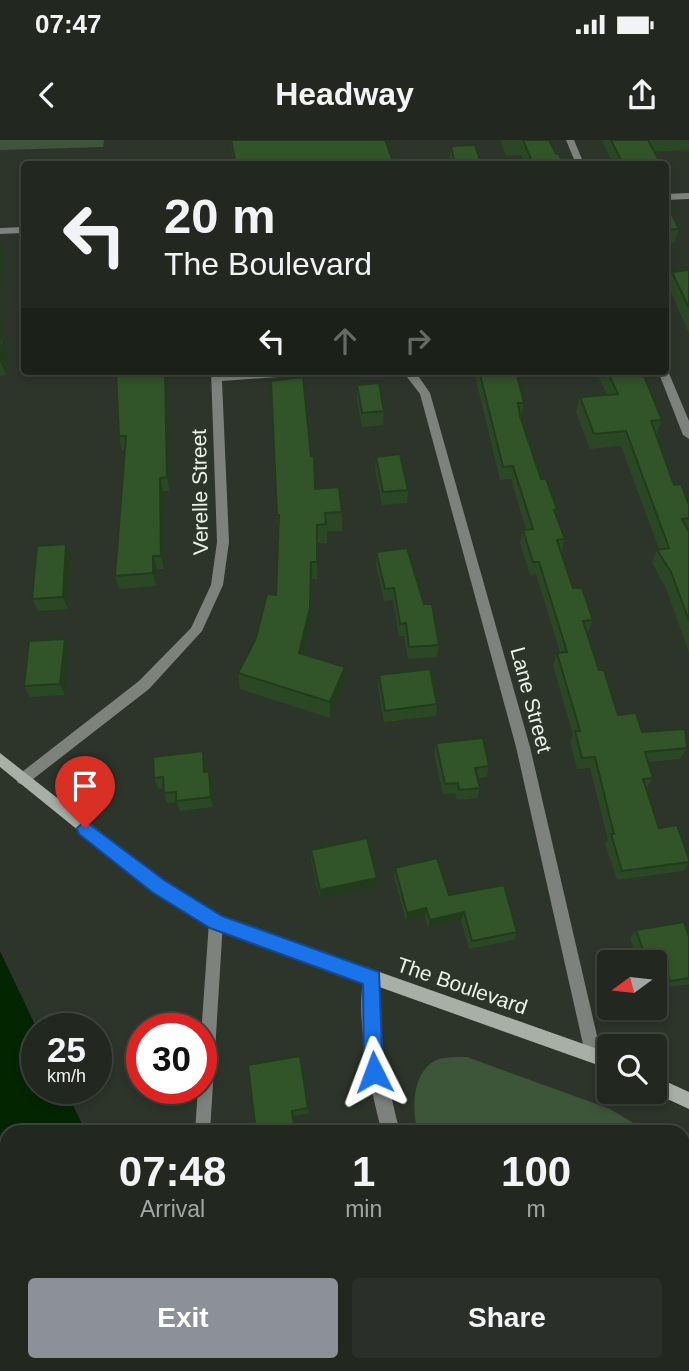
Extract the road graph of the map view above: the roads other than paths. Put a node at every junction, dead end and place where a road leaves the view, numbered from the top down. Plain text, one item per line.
1 (570, 140) edge
2 (579, 161) edge
3 (689, 196) edge
4 (669, 197) edge
5 (21, 230) edge
6 (0, 231) edge
7 (216, 375) edge
8 (412, 375) edge
9 (665, 375) edge
10 (689, 435) edge
11 (0, 759) edge
12 (23, 779) junction
13 (216, 922) junction
14 (372, 978) junction
15 (597, 1041) edge
16 (597, 1056) edge
17 (667, 1090) edge
18 (689, 1101) edge
19 (202, 1125) edge
20 (389, 1125) edge

1 - 2 street
3 - 4 street
5 - 6 street
7 - 12 street, Verelle Street
8 - 15 street, Lane Street
9 - 10 street
11 - 12 street, The Boulevard
12 - 13 street, The Boulevard
13 - 14 street, The Boulevard
13 - 19 lane
14 - 16 street, The Boulevard
14 - 20 street
17 - 18 street

